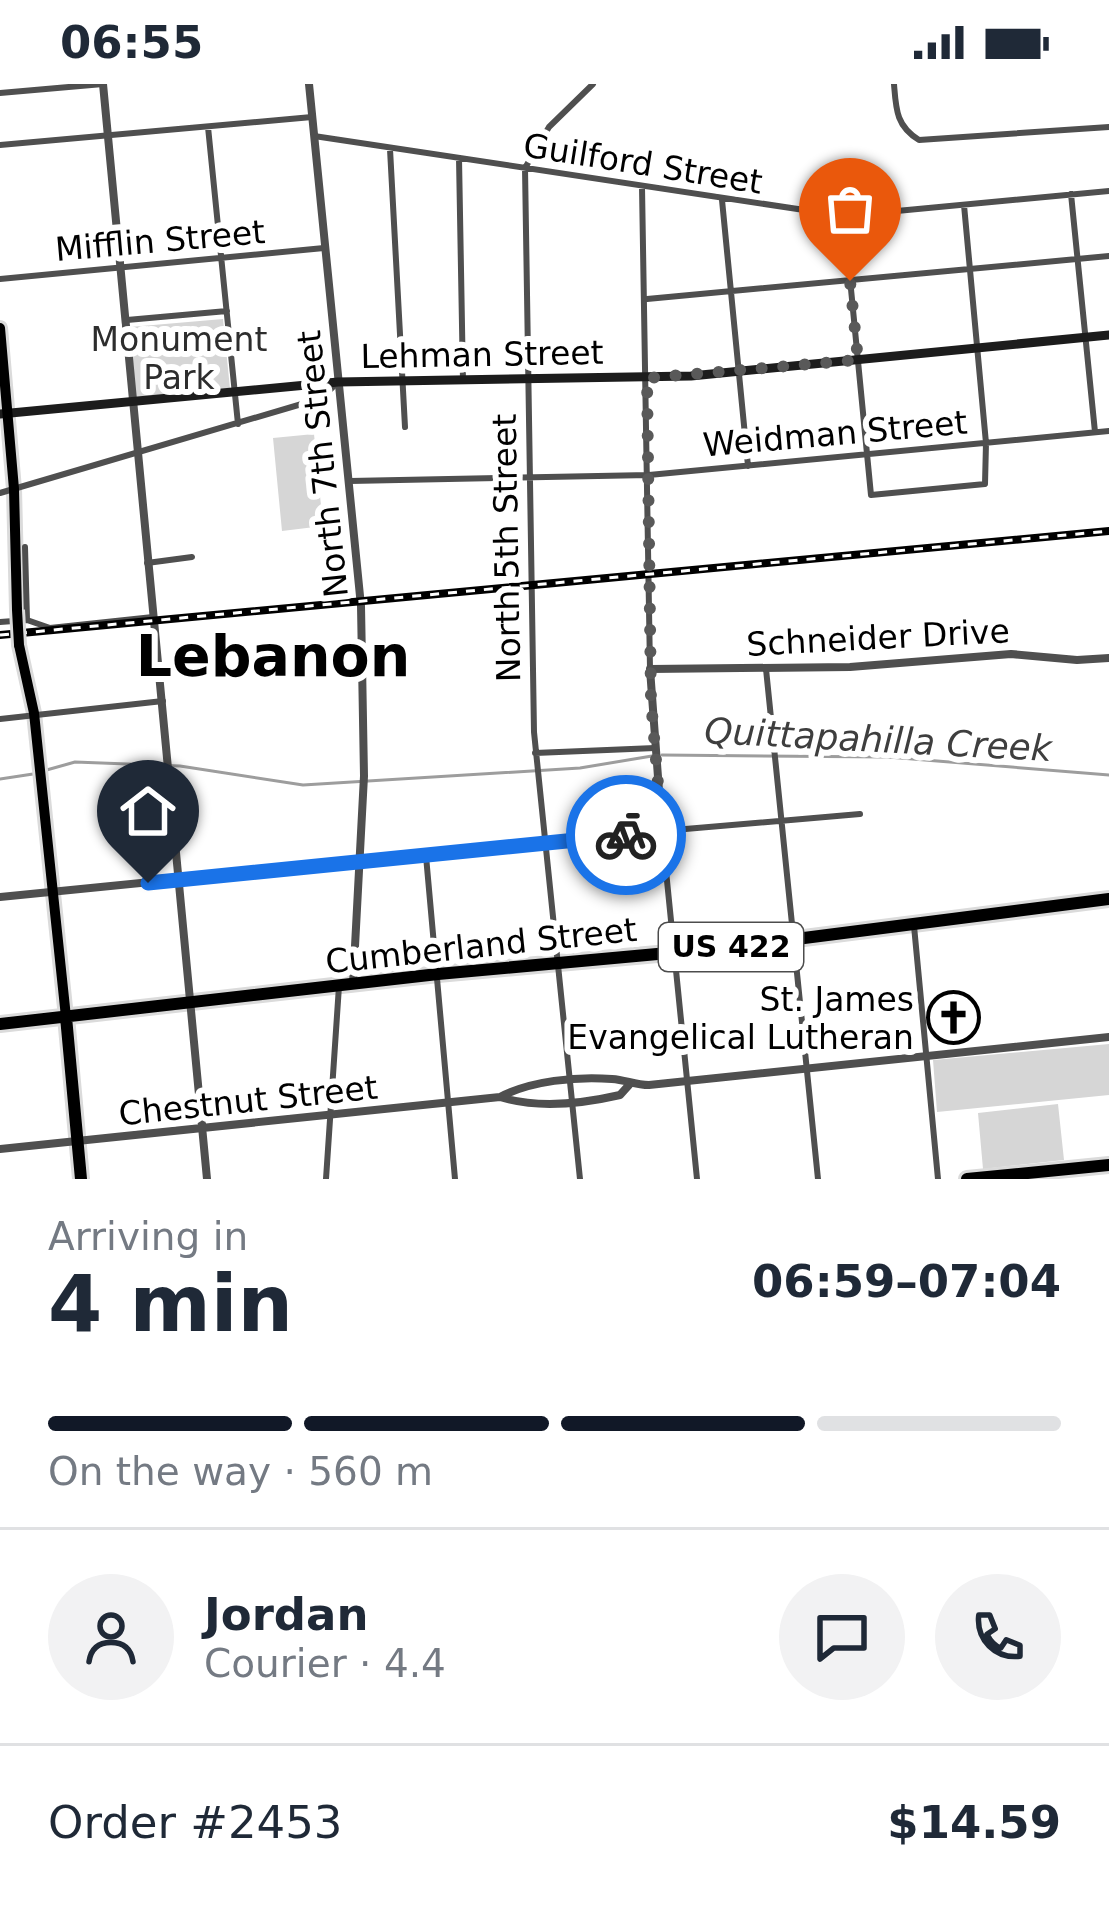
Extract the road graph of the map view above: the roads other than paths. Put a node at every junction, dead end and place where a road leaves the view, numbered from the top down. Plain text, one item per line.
1 (103, 84) edge
2 (309, 84) edge
3 (593, 84) edge
4 (894, 84) edge
5 (0, 93) edge
6 (312, 117) junction
7 (208, 127) junction
8 (1109, 127) edge
9 (109, 135) junction
10 (314, 136) junction
11 (0, 145) edge
12 (390, 148) junction
13 (459, 158) junction
14 (525, 168) junction
15 (642, 187) junction
16 (1109, 191) edge
17 (1071, 194) junction
18 (722, 200) junction
19 (964, 206) junction
20 (844, 217) junction
21 (324, 248) junction
22 (1109, 256) edge
23 (221, 258) junction
24 (1078, 258) junction
25 (121, 268) junction
26 (970, 269) junction
27 (0, 279) edge
28 (850, 281) junction
29 (731, 292) junction
30 (645, 299) junction
31 (227, 310) junction
32 (127, 320) junction
33 (0, 328) edge
34 (1109, 335) edge
35 (1085, 338) junction
36 (977, 350) junction
37 (858, 360) junction
38 (739, 373) junction
39 (647, 378) junction
40 (528, 380) junction
41 (463, 381) junction
42 (338, 382) junction
43 (403, 383) junction
44 (235, 389) junction
45 (134, 402) junction
46 (4, 414) edge
47 (238, 424) junction
48 (405, 427) dead end
49 (1109, 431) edge
50 (1095, 432) junction
51 (986, 443) junction
52 (137, 451) junction
53 (867, 454) junction
54 (748, 466) junction
55 (649, 475) junction
56 (529, 476) junction
57 (350, 481) junction
58 (14, 489) junction
59 (0, 493) edge
60 (25, 547) dead end
61 (191, 557) dead end
62 (146, 563) junction
63 (22, 615) junction
64 (153, 616) junction
65 (0, 622) edge
66 (1109, 658) edge
67 (650, 669) junction
68 (766, 669) junction
69 (163, 701) junction
70 (34, 712) junction
71 (0, 719) edge
72 (536, 753) junction
73 (655, 753) junction
74 (860, 814) dead end
75 (782, 822) junction
76 (662, 831) junction
77 (545, 843) junction
78 (426, 856) junction
79 (361, 862) junction
80 (180, 880) junction
81 (52, 892) junction
82 (0, 897) edge
83 (1109, 899) edge
84 (914, 924) junction
85 (792, 937) junction
86 (675, 953) junction
87 (558, 963) junction
88 (438, 974) junction
89 (346, 985) junction
90 (192, 1004) junction
91 (66, 1017) junction
92 (0, 1024) edge
93 (1109, 1037) edge
94 (926, 1057) junction
95 (808, 1069) junction
96 (688, 1080) junction
97 (568, 1082) junction
98 (629, 1085) junction
99 (500, 1097) junction
100 (449, 1102) junction
101 (571, 1102) junction
102 (330, 1116) junction
103 (202, 1128) junction
104 (78, 1140) junction
105 (0, 1149) edge
106 (1109, 1165) edge
107 (81, 1179) edge
108 (207, 1179) edge
109 (326, 1179) edge
110 (455, 1179) edge
111 (580, 1179) edge
112 (698, 1179) edge
113 (818, 1179) edge
114 (938, 1179) edge
115 (968, 1179) edge

1 - 5 street
1 - 9 street
2 - 6 street, North 7th Street
3 - 14 street
4 - 8 street
6 - 7 street
6 - 10 street, North 7th Street
7 - 9 street
7 - 23 street
9 - 11 street
9 - 25 street
10 - 12 street, Guilford Street
10 - 21 street, North 7th Street
12 - 13 street, Guilford Street
12 - 43 street
13 - 14 street, Guilford Street
13 - 41 street
14 - 15 street, Guilford Street
14 - 40 street, North 5th Street
15 - 18 street, Guilford Street
15 - 30 street
16 - 17 street, Guilford Street
17 - 19 street, Guilford Street
17 - 24 street
18 - 20 street, Guilford Street
18 - 29 street
19 - 20 street, Guilford Street
19 - 26 street
20 - 28 street
21 - 23 street, Mifflin Street
21 - 42 street, North 7th Street
22 - 24 street
23 - 25 street, Mifflin Street
23 - 31 street
24 - 26 street
24 - 35 street
25 - 27 street, Mifflin Street
25 - 32 street
26 - 28 street
26 - 36 street
28 - 29 street
28 - 37 street
29 - 30 street
29 - 38 street
30 - 39 street
31 - 32 street
31 - 44 street
32 - 45 street
33 - 46 main road
34 - 35 main road, Lehman Street
35 - 36 main road, Lehman Street
35 - 50 street
36 - 37 main road, Lehman Street
36 - 51 street
37 - 38 main road, Lehman Street
37 - 53 street
38 - 39 main road, Lehman Street
38 - 54 street
39 - 40 main road, Lehman Street
39 - 55 street
40 - 41 main road, Lehman Street
40 - 56 street, North 5th Street
41 - 43 main road, Lehman Street
42 - 43 main road, Lehman Street
42 - 44 main road, Lehman Street
42 - 47 street
42 - 57 street, North 7th Street
43 - 48 street
44 - 45 main road, Lehman Street
44 - 47 street
45 - 46 main road, Lehman Street
45 - 52 street
46 - 58 main road
47 - 52 street
49 - 50 street, Weidman Street
50 - 51 street, Weidman Street
51 - 53 street, Weidman Street
51 - 53 street
52 - 58 street
52 - 62 street
53 - 54 street, Weidman Street
54 - 55 street, Weidman Street
55 - 56 street, Weidman Street
55 - 67 street
56 - 57 street, Weidman Street
56 - 72 street, North 5th Street
57 - 79 street, North 7th Street
58 - 59 street
58 - 63 main road
60 - 63 street
61 - 62 street
62 - 64 street
63 - 64 street
63 - 65 street
63 - 70 main road, bridge
64 - 69 street
66 - 68 street, Schneider Drive
67 - 68 street, Schneider Drive
67 - 73 street
68 - 75 street
69 - 70 street
69 - 80 street
70 - 71 street
70 - 81 main road
72 - 73 street
72 - 77 street, North 5th Street
73 - 76 street
74 - 75 street
75 - 76 street
75 - 85 street
76 - 77 street
76 - 86 street
77 - 78 street
77 - 87 street, North 5th Street
78 - 79 street
78 - 88 street
79 - 80 street
79 - 89 street, North 7th Street
80 - 81 street
80 - 90 street
81 - 82 street
81 - 91 main road
83 - 84 highway, Cumberland Street / US 422
84 - 85 highway, Cumberland Street / US 422
84 - 94 street
85 - 86 highway, Cumberland Street / US 422
85 - 95 street
86 - 87 highway, Cumberland Street / US 422
86 - 96 street
87 - 88 highway, Cumberland Street / US 422
87 - 97 street, North 5th Street
88 - 89 highway, Cumberland Street / US 422
88 - 100 street
89 - 90 highway, Cumberland Street / US 422
89 - 102 street
90 - 91 highway, Cumberland Street / US 422
90 - 103 street
91 - 92 highway, Cumberland Street / US 422
91 - 104 highway
93 - 94 street, Chestnut Street
94 - 95 street, Chestnut Street
94 - 114 street
95 - 96 street, Chestnut Street
95 - 113 street
96 - 98 street, Chestnut Street
96 - 112 street
97 - 98 street, Chestnut Street
97 - 99 street, Chestnut Street
97 - 101 street, North 5th Street
98 - 101 street, Chestnut Street
99 - 100 street, Chestnut Street
99 - 101 street, Chestnut Street
100 - 102 street, Chestnut Street
100 - 110 street
101 - 111 street, North 5th Street
102 - 103 street, Chestnut Street
102 - 109 street
103 - 104 street, Chestnut Street
103 - 108 street
104 - 105 street, Chestnut Street
104 - 107 highway
106 - 115 highway

